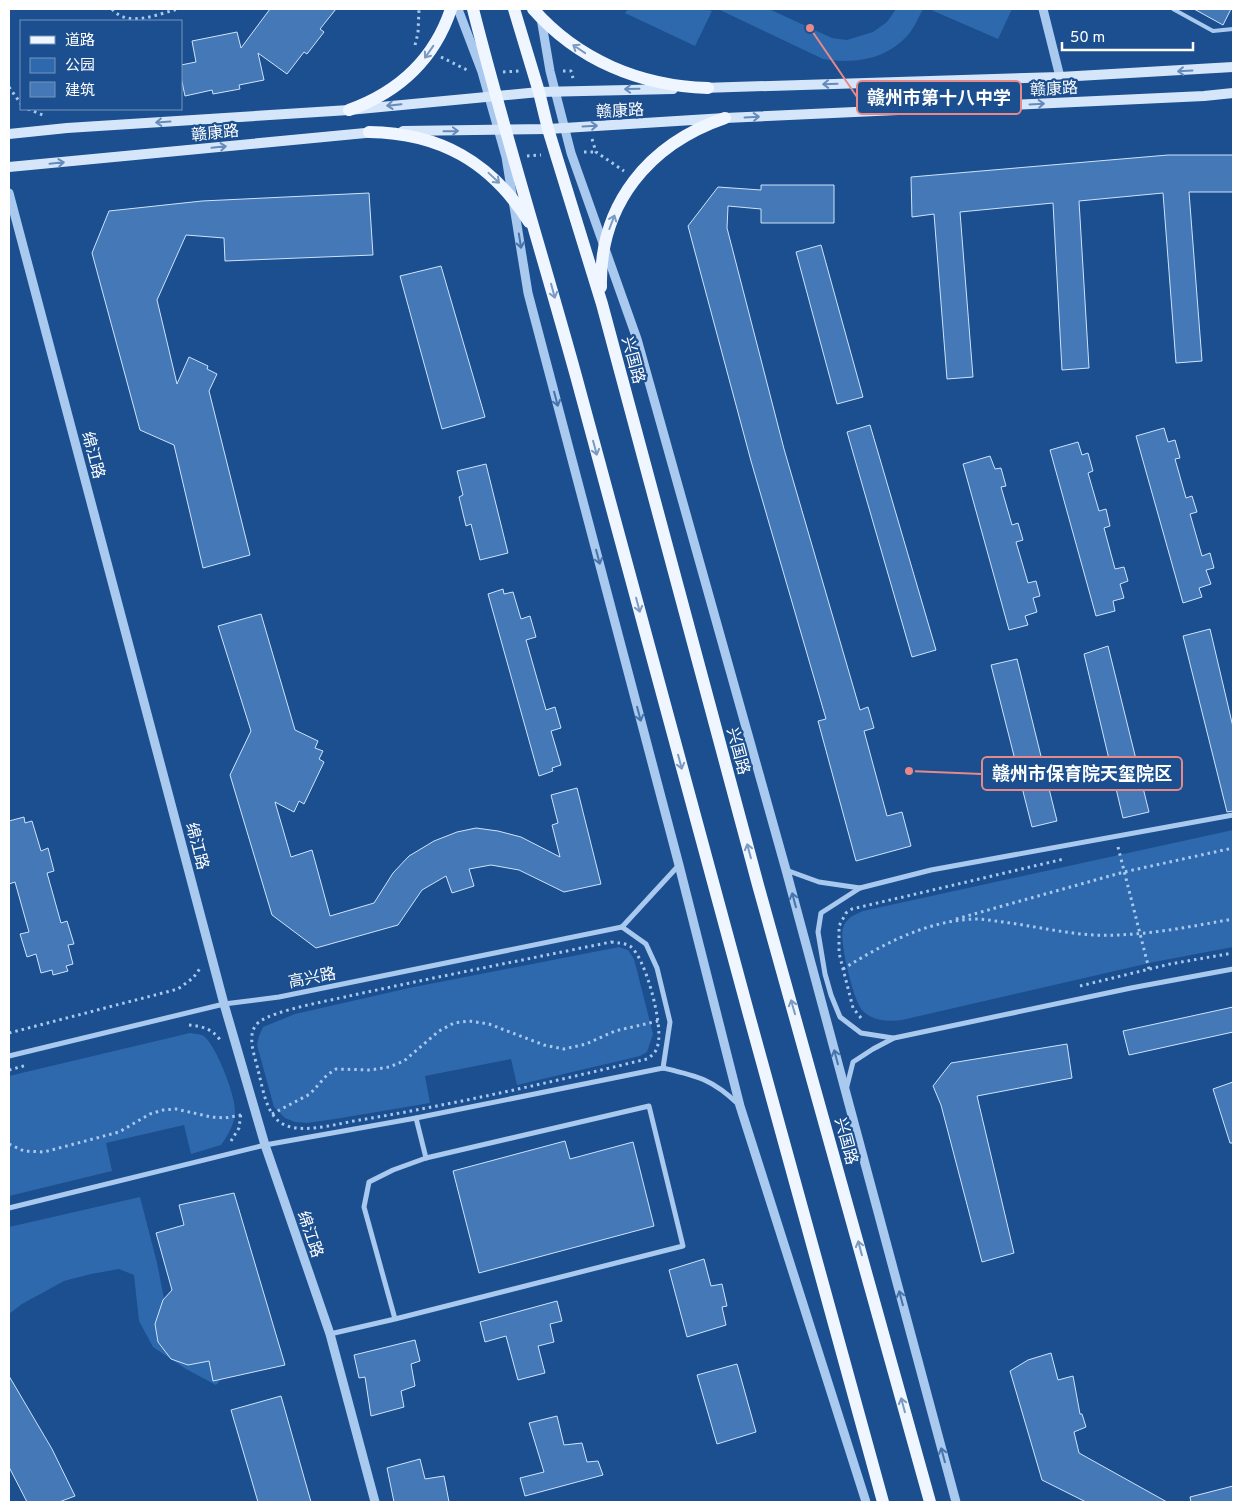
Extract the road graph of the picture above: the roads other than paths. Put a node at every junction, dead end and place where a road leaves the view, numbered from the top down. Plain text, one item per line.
1 (450, 9) edge
2 (458, 9) edge
3 (473, 9) edge
4 (514, 9) edge
5 (532, 9) edge
6 (1043, 9) edge
7 (1173, 9) edge
8 (540, 14) edge
9 (1233, 29) edge
10 (1233, 68) edge
11 (1060, 77) junction
12 (708, 88) junction
13 (555, 91) junction
14 (539, 92) junction
15 (1233, 93) edge
16 (492, 96) junction
17 (349, 110) junction
18 (725, 118) junction
19 (565, 128) junction
20 (548, 129) junction
21 (502, 130) junction
22 (369, 132) junction
23 (9, 134) edge
24 (9, 167) edge
25 (9, 193) edge
26 (514, 200) junction
27 (604, 247) junction
28 (545, 262) junction
29 (602, 304) junction
30 (1233, 815) edge
31 (679, 865) junction
32 (786, 870) junction
33 (860, 888) junction
34 (622, 927) junction
35 (1233, 969) edge
36 (224, 1004) junction
37 (894, 1038) junction
38 (9, 1056) edge
39 (663, 1068) junction
40 (846, 1093) junction
41 (740, 1106) junction
42 (416, 1118) junction
43 (265, 1145) junction
44 (426, 1158) junction
45 (9, 1208) edge
46 (395, 1319) junction
47 (330, 1334) junction
48 (375, 1502) edge
49 (866, 1502) edge
50 (884, 1502) edge
51 (930, 1502) edge
52 (956, 1502) edge

1 -> 17 main road
2 - 16 street
3 - 16 main road
4 - 14 main road, 兴国路
5 - 8 main road
6 - 11 street
7 - 9 lane
12 -> 8 main road
8 - 13 street
10 -> 11 main road, 赣康路
11 -> 12 main road, 赣康路
12 -> 13 main road, 赣康路
13 - 14 main road, 赣康路
13 - 19 street
14 - 16 main road, 赣康路
14 - 20 main road, 兴国路
18 -> 15 main road, 赣康路
16 -> 17 main road, 赣康路
16 - 21 main road
17 -> 23 main road, 赣康路
19 -> 18 main road, 赣康路
27 -> 18 main road
19 - 20 main road, 赣康路
19 - 27 street
20 - 21 main road, 赣康路
20 - 29 main road, 兴国路
22 -> 21 main road, 赣康路
21 - 26 street
21 - 28 main road
24 -> 22 main road, 赣康路
22 -> 26 main road
25 - 36 street, 绵江路
26 - 28 main road
26 -> 31 street
27 - 29 main road
27 - 32 street
28 -> 50 main road
51 -> 29 main road, 兴国路
30 - 33 street
31 - 34 street
31 - 41 street
32 - 33 street
40 -> 32 street
33 - 37 street
34 - 36 street, 高兴路
34 - 39 street
35 - 37 street
36 - 38 street, 高兴路
36 - 43 street, 绵江路
37 - 40 street
39 - 41 street
39 - 42 street
52 -> 40 street
41 - 49 street
42 - 43 street
42 - 44 street
43 - 45 street
43 - 47 street, 绵江路
44 - 46 street
44 - 46 street
46 - 47 street
47 - 48 street, 绵江路

